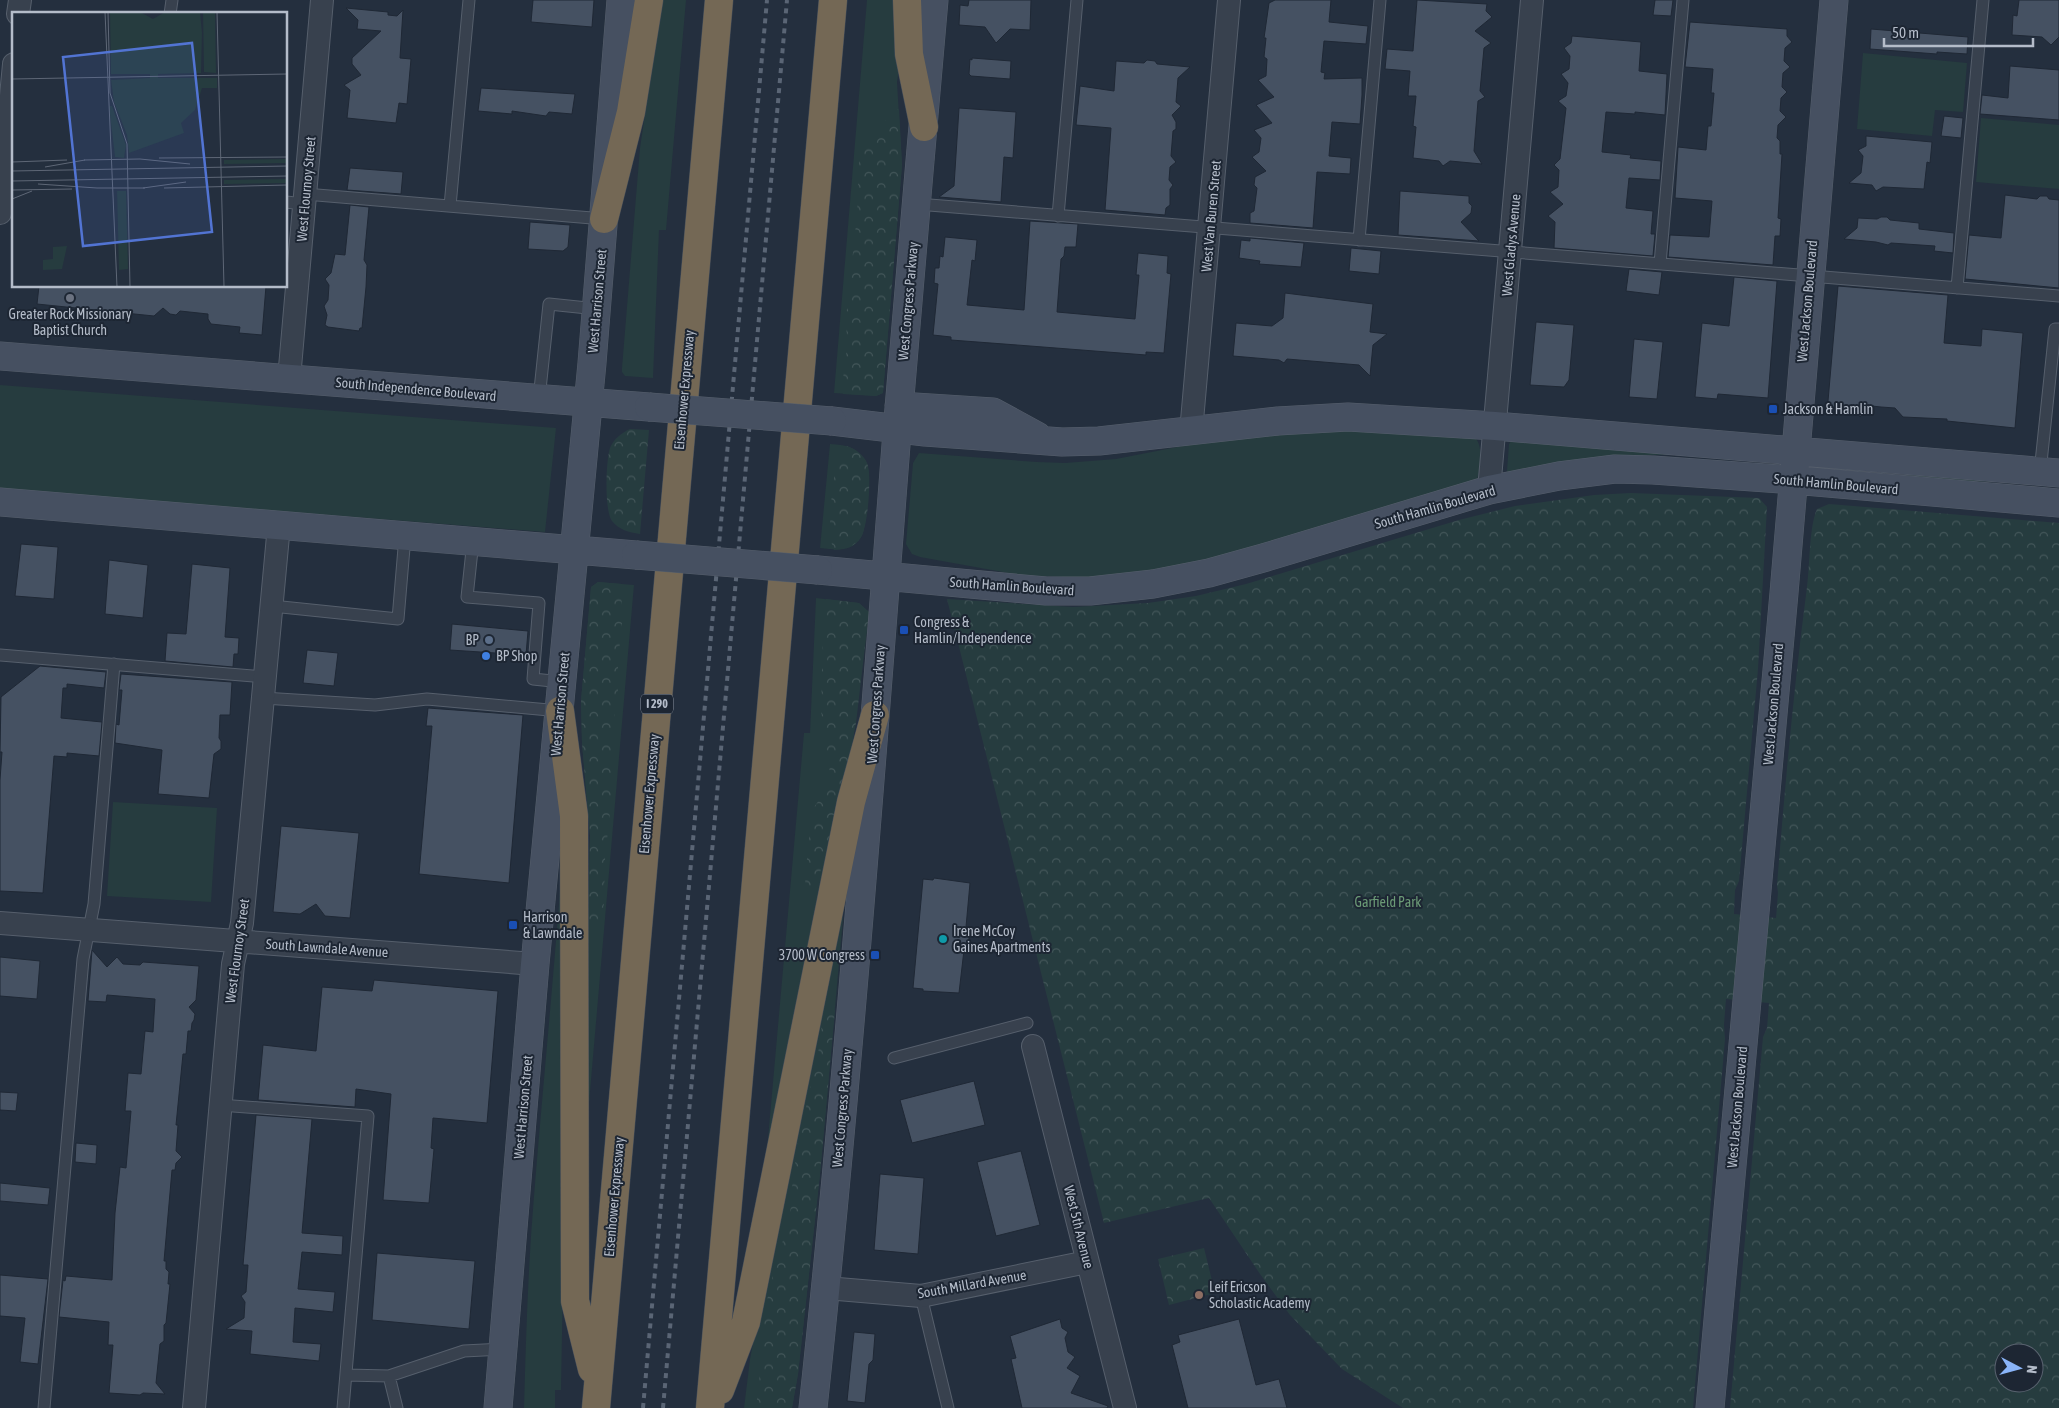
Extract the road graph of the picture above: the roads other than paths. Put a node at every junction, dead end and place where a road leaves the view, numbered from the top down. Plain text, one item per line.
1 (322, 0) edge
2 (469, 0) edge
3 (621, 0) edge
4 (649, 0) edge
5 (719, 0) edge
6 (832, 0) edge
7 (907, 0) edge
8 (934, 0) edge
9 (1077, 0) edge
10 (1229, 0) edge
11 (1380, 0) edge
12 (1532, 0) edge
13 (1683, 0) edge
14 (1834, 0) edge
15 (1983, 0) edge
16 (12, 89) edge
17 (924, 127) junction
18 (5, 175) edge
19 (299, 200) edge
20 (917, 204) junction
21 (450, 206) junction
22 (0, 213) edge
23 (1058, 216) junction
24 (604, 219) junction
25 (1210, 228) junction
26 (1359, 240) junction
27 (1510, 252) junction
28 (1660, 264) junction
29 (1809, 276) junction
30 (1957, 288) junction
31 (2059, 296) edge
32 (597, 309) junction
33 (2059, 329) edge
34 (0, 356) edge
35 (289, 379) junction
36 (539, 399) junction
37 (589, 403) junction
38 (898, 417) junction
39 (832, 421) joint
40 (1495, 426) junction
41 (1191, 432) junction
42 (1795, 452) junction
43 (2050, 472) edge
44 (1793, 480) junction
45 (1489, 490) junction
46 (0, 502) edge
47 (2059, 502) edge
48 (279, 525) junction
49 (405, 536) junction
50 (473, 541) junction
51 (575, 549) junction
52 (886, 576) junction
53 (272, 606) junction
54 (0, 655) edge
55 (114, 664) junction
56 (562, 682) junction
57 (264, 687) junction
58 (560, 711) junction
59 (876, 715) junction
60 (0, 923) edge
61 (89, 930) junction
62 (238, 941) junction
63 (535, 964) junction
64 (1027, 1023) dead end
65 (1033, 1046) dead end
66 (894, 1058) dead end
67 (220, 1105) junction
68 (1087, 1262) junction
69 (826, 1288) junction
70 (922, 1296) junction
71 (503, 1349) junction
72 (346, 1375) junction
73 (389, 1376) junction
74 (596, 1400) edge
75 (44, 1408) edge
76 (194, 1408) edge
77 (343, 1408) edge
78 (397, 1408) edge
79 (498, 1408) edge
80 (710, 1408) edge
81 (714, 1408) edge
82 (813, 1408) edge
83 (948, 1408) edge
84 (1124, 1408) edge
85 (1710, 1408) edge

1 - 19 street, West Flournoy Street
2 - 21 lane
3 - 24 street, West Harrison Street
4 - 24 highway
5 - 74 highway, Eisenhower Expressway / I 290
6 - 80 highway
7 - 17 highway
8 - 17 street, West Congress Parkway
9 - 23 lane
10 - 25 street, West Van Buren Street
11 - 26 lane
12 - 27 street, West Gladys Avenue
13 - 28 lane
14 - 29 street, West Jackson Boulevard
15 - 30 lane
16 - 18 street
17 - 20 street, West Congress Parkway
18 - 22 street
19 - 21 lane
19 - 35 street, West Flournoy Street
20 - 23 lane
20 - 38 street, West Congress Parkway
21 - 24 lane
23 - 25 lane
24 - 32 street, West Harrison Street
25 - 26 lane
25 - 41 street, West Van Buren Street
26 - 27 lane
27 - 28 lane
27 - 40 street, West Gladys Avenue
28 - 29 lane
29 - 30 lane
29 - 42 street, West Jackson Boulevard
30 - 31 lane
32 - 36 lane
32 - 37 street, West Harrison Street
33 - 43 lane
34 - 35 street, South Independence Boulevard
35 - 36 street, South Independence Boulevard
36 - 37 street, South Independence Boulevard
37 - 39 street, South Independence Boulevard, bridge
37 - 51 street, West Harrison Street
38 - 39 street, South Hamlin Boulevard
38 - 41 street, South Hamlin Boulevard
38 - 52 street, West Congress Parkway
40 - 41 street, South Hamlin Boulevard
40 - 42 street, South Hamlin Boulevard
40 - 45 street, West Gladys Avenue
42 - 43 street, South Hamlin Boulevard
42 - 44 street, West Jackson Boulevard
44 - 45 street, South Hamlin Boulevard
44 - 47 street, South Hamlin Boulevard
44 - 85 street, West Jackson Boulevard
45 - 52 street, South Hamlin Boulevard
46 - 48 street
48 - 49 street
48 - 53 street, West Flournoy Street
49 - 50 street
49 - 53 lane
50 - 51 street
50 - 56 lane
51 - 52 street, South Hamlin Boulevard, bridge
51 - 56 street, West Harrison Street
52 - 59 street, West Congress Parkway
53 - 57 street, West Flournoy Street
54 - 55 lane
55 - 57 lane
55 - 61 lane
56 - 58 street, West Harrison Street
57 - 58 lane
57 - 62 street, West Flournoy Street
58 - 63 street, West Harrison Street
58 - 74 highway
59 - 69 street, West Congress Parkway
59 - 81 highway
60 - 61 street, South Lawndale Avenue
61 - 62 street, South Lawndale Avenue
61 - 75 lane
62 - 63 street, South Lawndale Avenue
62 - 67 street, West Flournoy Street
63 - 71 street, West Harrison Street
64 - 66 lane
65 - 68 street, West 5th Avenue
67 - 72 lane
67 - 76 street, West Flournoy Street
68 - 70 street, South Millard Avenue
68 - 84 street, West 5th Avenue
69 - 70 street, South Millard Avenue
69 - 82 street, West Congress Parkway
70 - 83 lane
71 - 73 lane
71 - 79 street, West Harrison Street
72 - 73 lane
72 - 77 lane
73 - 78 lane

